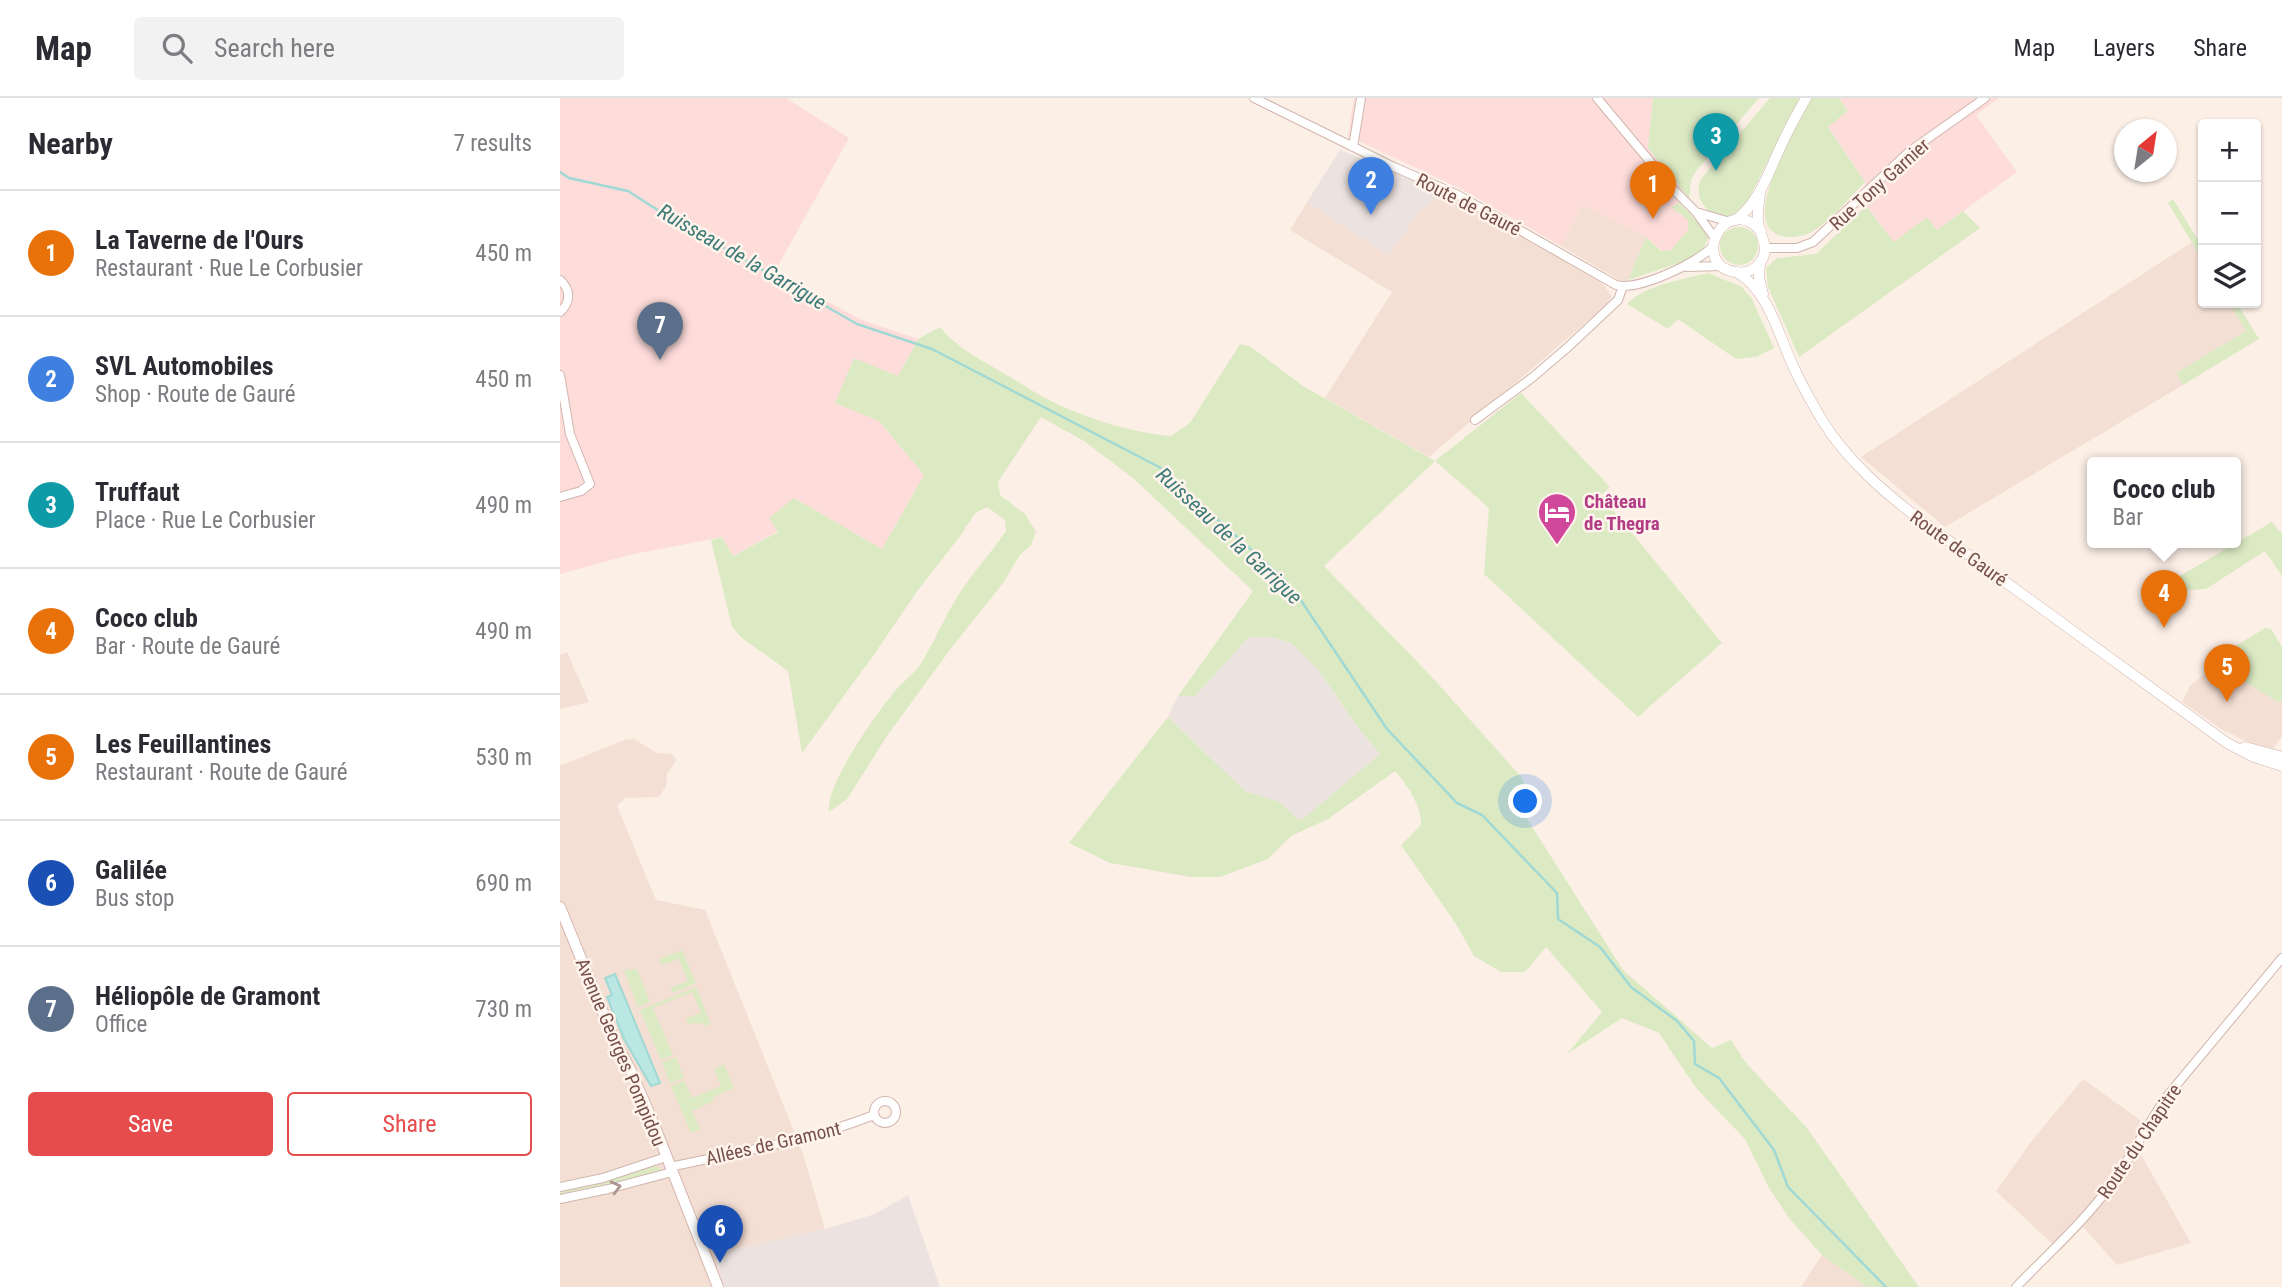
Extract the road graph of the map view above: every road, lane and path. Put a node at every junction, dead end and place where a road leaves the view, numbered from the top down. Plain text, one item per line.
1 (1254, 98) edge
2 (1361, 98) edge
3 (1597, 98) edge
4 (1806, 98) edge
5 (1985, 98) edge
6 (1267, 101) edge
7 (1353, 147) junction
8 (1760, 194) junction
9 (1696, 212) junction
10 (1733, 221) junction
11 (1761, 231) junction
12 (1714, 242) junction
13 (1766, 248) junction
14 (1760, 262) junction
15 (1721, 266) junction
16 (1684, 267) junction
17 (1738, 273) junction
18 (560, 280) edge
19 (1623, 286) junction
20 (1764, 302) junction
21 (560, 312) edge
22 (560, 375) edge
23 (1475, 420) dead end
24 (560, 497) edge
25 (2218, 736) junction
26 (2282, 757) edge
27 (2282, 765) edge
28 (560, 907) edge
29 (2282, 958) edge
30 (874, 1115) dead end
31 (669, 1165) junction
32 (560, 1187) edge
33 (560, 1199) edge
34 (718, 1287) edge
35 (2016, 1287) edge

1 - 6 street, Route de Gauré
2 - 7 street
3 - 9 street
4 - 8 street
5 - 13 street, Rue Tony Garnier
6 - 7 street, Route de Gauré
7 - 19 street, Route de Gauré
8 - 10 street
8 - 11 street
9 - 10 street
9 - 12 street
10 - 11 street
10 - 12 street
11 - 13 street
12 - 15 street
12 - 16 street
13 - 14 street
14 - 17 street
14 - 20 street, Route de Gauré
15 - 16 street
15 - 17 street
16 - 19 street
17 - 20 street, Route de Gauré
18 - 21 street
19 - 23 street
20 - 25 street, Route de Gauré
22 - 24 street
25 - 26 street, Route de Gauré
25 - 27 street, Route de Gauré
28 - 31 main road, Avenue Georges Pompidou
29 - 35 street, Route du Chapitre
30 - 31 street, Allées de Gramont
31 - 32 street
33 -> 31 street
31 - 34 main road, Avenue Georges Pompidou

